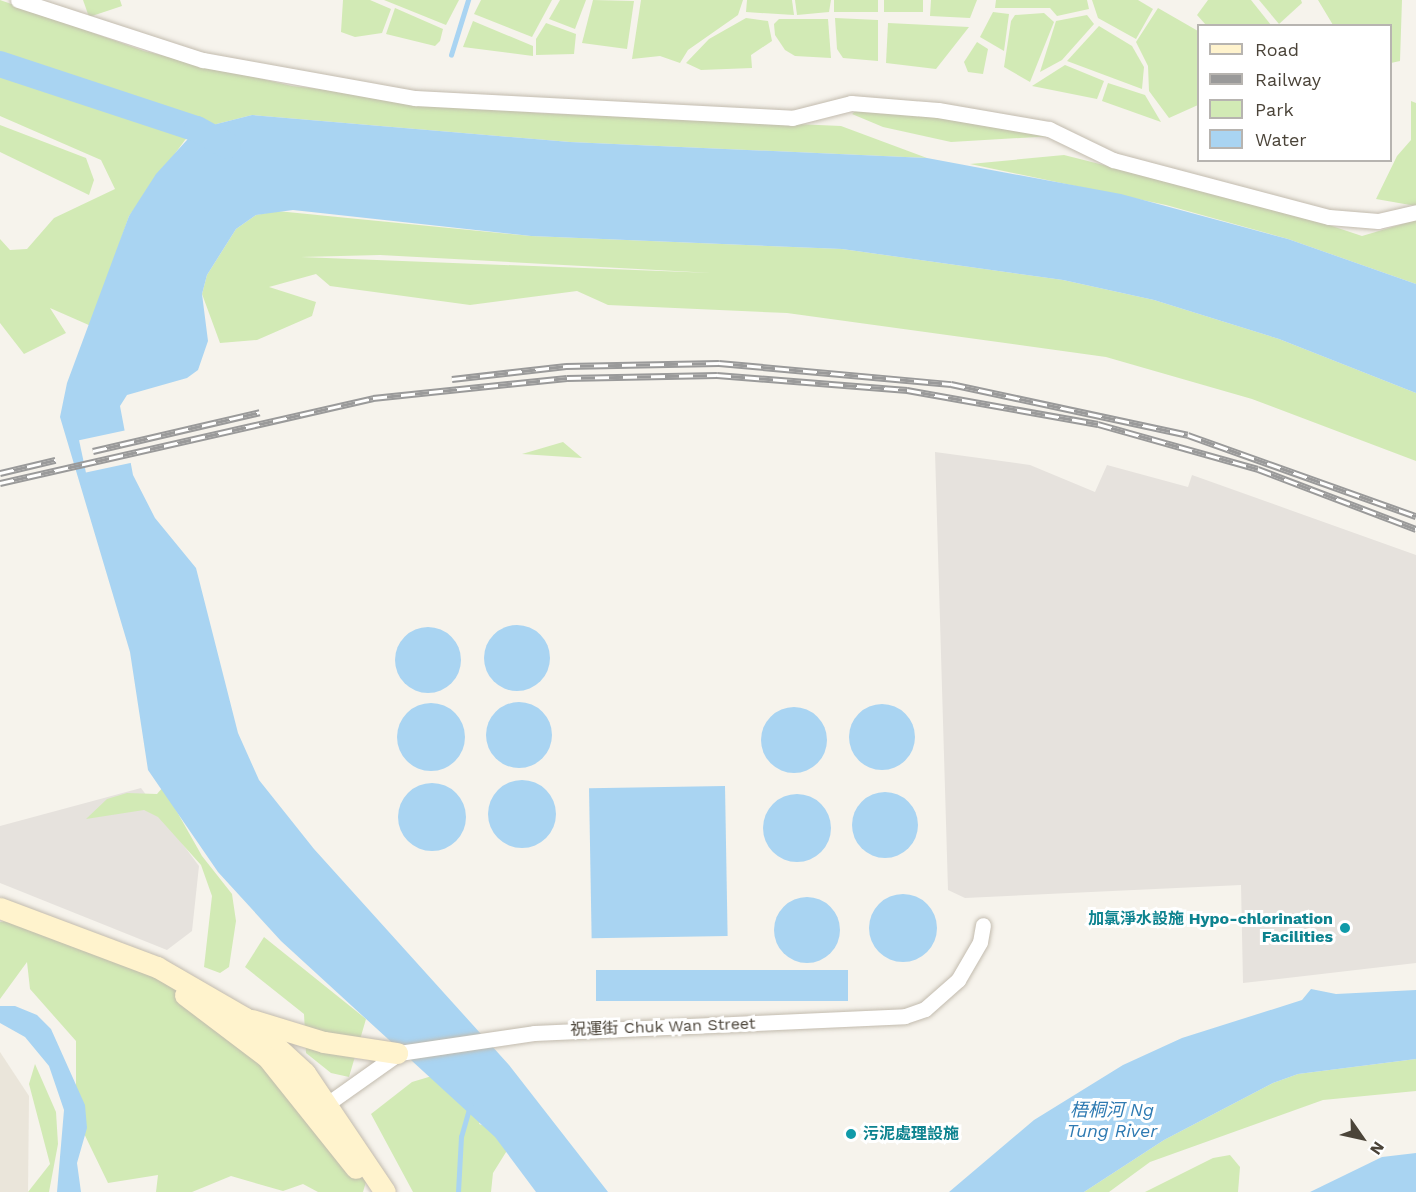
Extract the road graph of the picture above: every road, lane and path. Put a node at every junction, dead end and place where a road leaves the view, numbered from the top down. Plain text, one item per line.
1 (18, 0) edge
2 (1416, 212) edge
3 (0, 908) edge
4 (983, 925) dead end
5 (107, 948) junction
6 (245, 1018) junction
7 (397, 1053) junction
8 (322, 1108) junction
9 (369, 1192) edge
10 (385, 1192) edge

1 - 2 street
3 - 5 street
4 - 7 street, 祝運街 Chuk Wan Street
5 - 6 street
5 - 8 street
6 - 7 street
6 - 8 street
7 - 8 street, 祝運街 Chuk Wan Street
8 - 9 street
8 - 10 street

